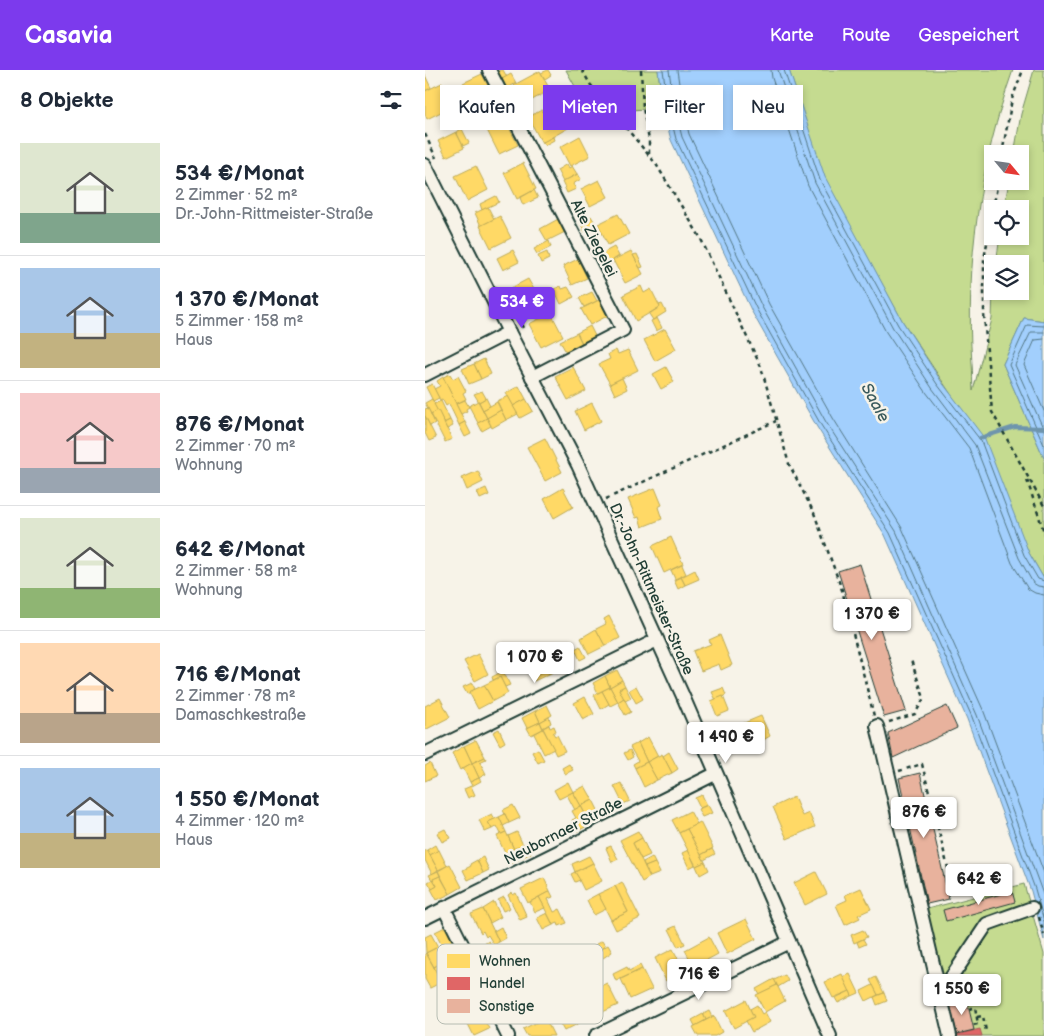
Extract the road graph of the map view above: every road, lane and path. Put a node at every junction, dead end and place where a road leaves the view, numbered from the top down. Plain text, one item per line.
1 (489, 70) edge
2 (582, 70) edge
3 (641, 70) edge
4 (1023, 70) edge
5 (1004, 145) edge
6 (649, 155) junction
7 (425, 165) edge
8 (987, 245) edge
9 (509, 332) junction
10 (425, 375) edge
11 (532, 377) junction
12 (777, 421) junction
13 (1023, 472) junction
14 (595, 504) junction
15 (1044, 506) edge
16 (1044, 532) edge
17 (657, 640) junction
18 (911, 660) dead end
19 (877, 726) junction
20 (425, 754) edge
21 (715, 774) junction
22 (888, 774) junction
23 (952, 884) dead end
24 (444, 908) junction
25 (1035, 912) joint
26 (425, 918) edge
27 (1044, 935) edge
28 (789, 942) junction
29 (462, 944) edge
30 (941, 993) junction
31 (969, 1009) dead end
32 (977, 1017) junction
33 (502, 1024) edge
34 (973, 1025) dead end
35 (986, 1031) dead end
36 (508, 1036) edge
37 (596, 1036) edge
38 (830, 1036) edge
39 (950, 1036) edge

1 - 11 street, Alte Ziegelei
2 - 6 path
3 - 6 path
4 - 5 path
6 - 12 path
7 - 9 street, Dr.-John-Rittmeister-Straße
8 - 13 path
9 - 10 street
9 - 11 street, Dr.-John-Rittmeister-Straße
11 - 14 street, Dr.-John-Rittmeister-Straße
12 - 14 path
12 - 19 path
13 - 15 path
13 - 16 path
14 - 17 street, Dr.-John-Rittmeister-Straße
17 - 20 street
17 - 21 street, Dr.-John-Rittmeister-Straße
18 - 19 path
19 - 22 street
21 - 24 street, Neubornaer Straße
21 - 28 street, Dr.-John-Rittmeister-Straße
22 - 23 path
22 - 30 street
24 - 26 street, Neubornaer Straße
24 - 29 street
25 - 27 path
25 - 30 street
28 - 37 street
28 - 38 street, Dr.-John-Rittmeister-Straße
30 - 39 street
31 - 32 path
32 - 34 path
32 - 35 path
33 - 36 street

